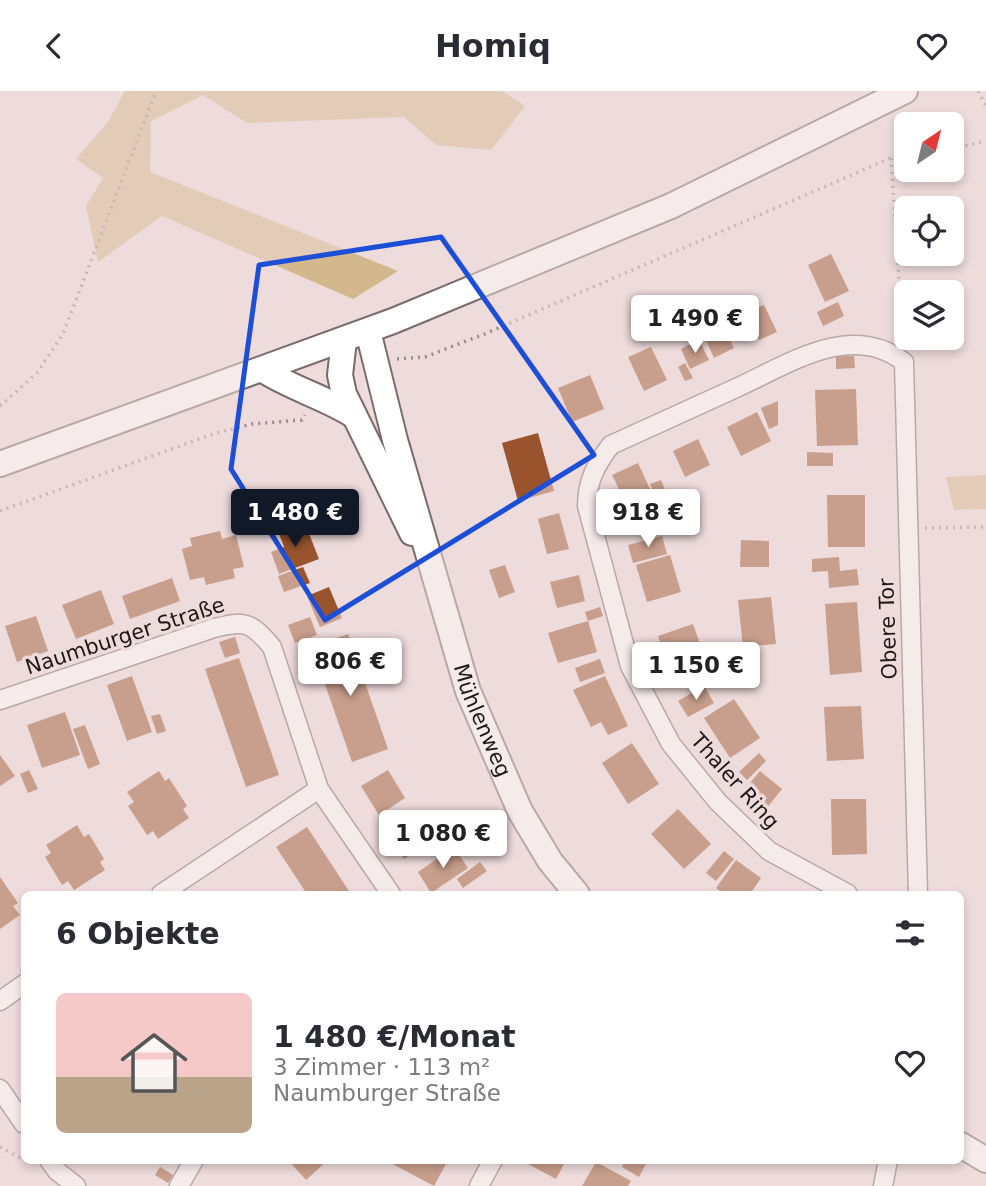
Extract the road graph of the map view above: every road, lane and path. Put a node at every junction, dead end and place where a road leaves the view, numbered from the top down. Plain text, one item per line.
1 (156, 91) edge
2 (978, 91) edge
3 (895, 94) edge
4 (986, 106) edge
5 (986, 141) edge
6 (964, 146) edge
7 (891, 158) junction
8 (894, 158) edge
9 (368, 331) junction
10 (344, 340) junction
11 (904, 362) junction
12 (376, 363) junction
13 (263, 370) junction
14 (318, 395) junction
15 (0, 406) edge
16 (353, 415) junction
17 (0, 464) edge
18 (0, 511) edge
19 (986, 527) edge
20 (907, 528) junction
21 (432, 571) junction
22 (0, 700) edge
23 (319, 789) junction
24 (166, 891) edge
25 (388, 891) edge
26 (575, 891) edge
27 (842, 891) edge
28 (918, 891) edge
29 (21, 986) edge
30 (0, 1001) edge
31 (0, 1089) edge
32 (21, 1120) edge
33 (0, 1147) edge
34 (964, 1147) edge
35 (21, 1158) edge
36 (986, 1160) edge
37 (52, 1164) edge
38 (192, 1164) edge
39 (491, 1164) edge
40 (887, 1164) edge
41 (76, 1186) edge
42 (180, 1186) edge
43 (478, 1186) edge
44 (883, 1186) edge

1 - 15 path
2 - 4 path
3 - 9 street
5 - 6 path
7 - 8 path
7 - 11 path
7 - 12 path
9 - 10 street
9 - 12 street, Mühlenweg
10 - 13 street
10 - 16 street, Mühlenweg
11 - 20 street, Obere Tor
11 - 27 street, Thaler Ring
12 - 21 street, Mühlenweg
13 - 14 street
13 - 17 street
14 - 16 street
14 - 18 path
16 - 21 street, Mühlenweg
19 - 20 path
20 - 28 street, Obere Tor
21 - 26 street, Mühlenweg
22 - 23 street, Naumburger Straße
23 - 24 street
23 - 25 street, Naumburger Straße
29 - 30 street
31 - 32 street
33 - 35 path
34 - 36 street
37 - 41 street
38 - 42 street
39 - 43 street
40 - 44 street

